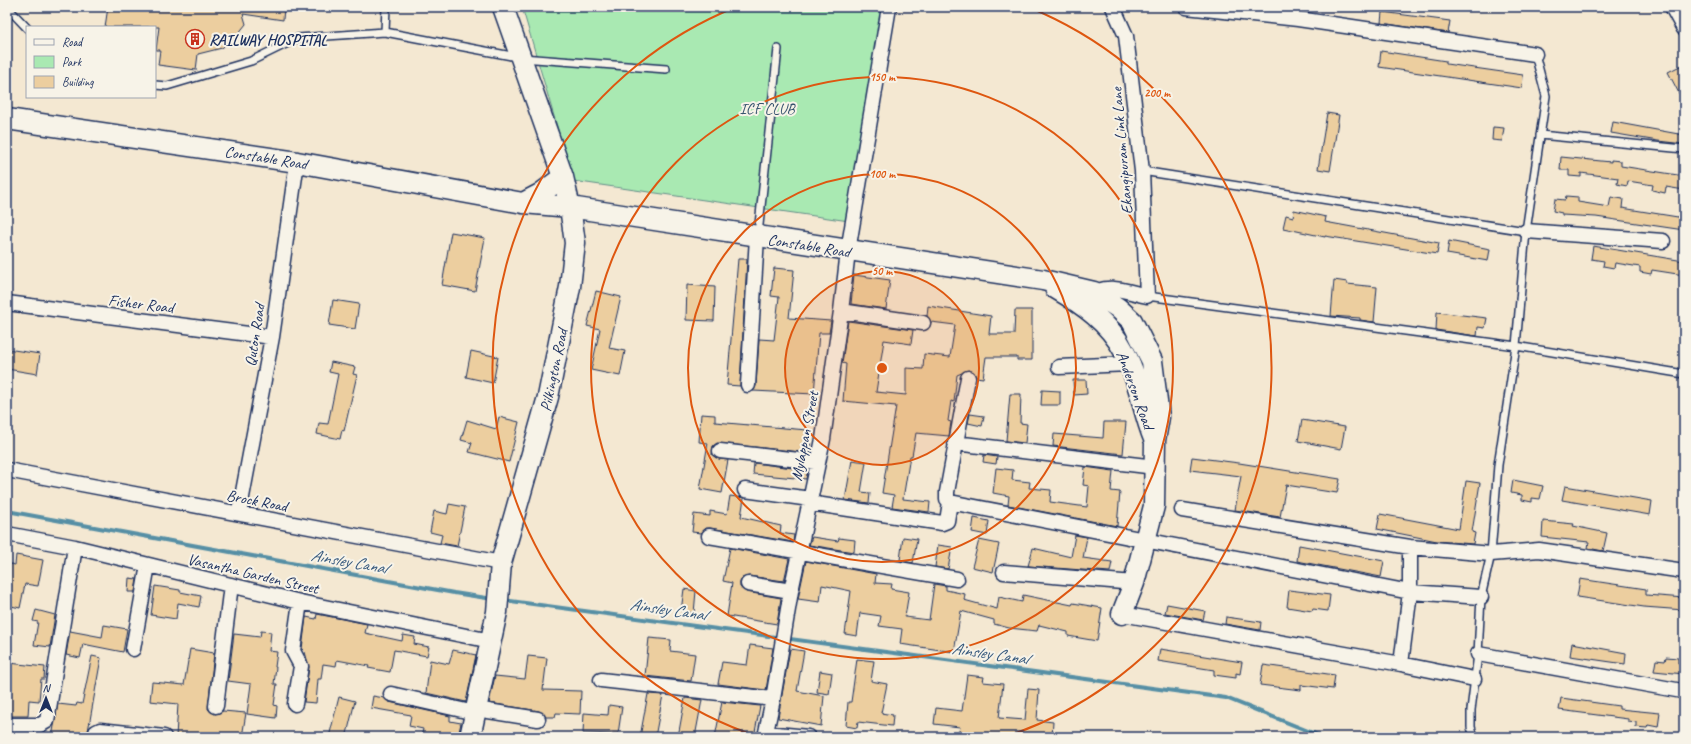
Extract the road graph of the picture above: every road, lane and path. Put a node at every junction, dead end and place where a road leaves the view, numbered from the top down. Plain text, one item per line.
1 (7, 7) edge
2 (386, 7) edge
3 (503, 7) edge
4 (889, 7) edge
5 (1113, 7) edge
6 (1186, 7) edge
7 (1672, 7) edge
8 (26, 27) edge
9 (1684, 29) edge
10 (385, 32) junction
11 (778, 49) dead end
12 (1535, 54) joint
13 (522, 58) junction
14 (666, 69) dead end
15 (156, 85) edge
16 (7, 119) edge
17 (1540, 135) junction
18 (1684, 149) edge
19 (297, 162) junction
20 (1142, 171) junction
21 (563, 177) junction
22 (523, 203) junction
23 (570, 206) junction
24 (1526, 231) junction
25 (757, 237) junction
26 (1663, 240) dead end
27 (848, 251) junction
28 (1147, 296) junction
29 (1087, 298) junction
30 (7, 303) edge
31 (841, 311) junction
32 (923, 323) dead end
33 (272, 337) junction
34 (1516, 346) junction
35 (1152, 361) joint
36 (1129, 364) junction
37 (1059, 367) dead end
38 (1684, 374) edge
39 (968, 378) dead end
40 (748, 385) dead end
41 (1154, 440) junction
42 (955, 443) junction
43 (720, 450) dead end
44 (817, 462) junction
45 (1155, 467) junction
46 (7, 470) edge
47 (745, 490) dead end
48 (809, 501) junction
49 (950, 502) junction
50 (1182, 510) dead end
51 (239, 514) junction
52 (7, 534) edge
53 (709, 536) dead end
54 (1145, 540) junction
55 (75, 547) junction
56 (1410, 547) junction
57 (799, 553) junction
58 (1491, 554) junction
59 (501, 563) junction
60 (148, 565) junction
61 (1684, 571) edge
62 (1004, 572) dead end
63 (957, 580) dead end
64 (1134, 583) junction
65 (748, 584) dead end
66 (231, 585) junction
67 (791, 591) junction
68 (1410, 592) junction
69 (1481, 597) junction
70 (300, 602) junction
71 (1122, 614) joint
72 (492, 641) junction
73 (133, 649) dead end
74 (1478, 654) junction
75 (1401, 664) junction
76 (1474, 679) junction
77 (601, 680) dead end
78 (1682, 692) dead end
79 (391, 694) dead end
80 (773, 699) junction
81 (295, 704) dead end
82 (216, 706) dead end
83 (476, 711) junction
84 (538, 719) dead end
85 (7, 725) edge
86 (765, 735) edge
87 (95, 737) edge
88 (164, 737) edge
89 (470, 737) edge
90 (808, 737) edge
91 (1474, 737) edge

1 - 8 lane
2 - 10 lane
3 - 13 street, Pilkington Road
4 - 27 street, Mylappan Street
5 - 20 street, Ekangipuram Link Lane
6 - 12 street
7 - 9 street
10 - 13 lane
10 - 15 lane
11 - 25 lane
12 - 17 lane
13 - 14 lane
13 - 21 street, Pilkington Road
16 - 19 street, Constable Road
17 - 18 lane
17 - 24 lane
19 - 22 street, Constable Road
19 - 33 street, Quton Road
20 - 24 lane
20 - 28 street, Ekangipuram Link Lane
21 - 22 street
21 - 23 street, Pilkington Road
22 - 23 street, Constable Road
23 - 25 street, Constable Road
23 - 59 street, Pilkington Road
24 - 26 street
24 - 34 lane
25 - 27 street, Constable Road
25 - 40 street
27 - 29 street, Constable Road
27 - 31 street, Mylappan Street
28 - 29 street, Constable Road
28 - 34 lane
29 - 35 street, Constable Road
29 - 36 street, Anderson Road
30 - 33 street, Fisher Road
31 - 32 street
31 - 44 street, Mylappan Street
33 - 51 street, Quton Road
34 - 38 lane
34 - 58 lane
35 - 41 street, Anderson Road
36 - 37 street
36 - 41 street, Anderson Road
39 - 42 street
41 - 45 street, Anderson Road
42 - 45 street
42 - 49 street
43 - 44 street
44 - 48 street, Mylappan Street
45 - 54 street, Anderson Road
46 - 51 street, Brock Road
47 - 48 street
48 - 49 street
48 - 57 street, Mylappan Street
49 - 54 street
50 - 56 street
51 - 59 street, Brock Road
52 - 55 street, Vasantha Garden Street
53 - 57 street
54 - 64 street, Anderson Road
54 - 68 street
55 - 60 street, Vasantha Garden Street
55 - 85 street
56 - 58 street
56 - 68 street
57 - 63 street
57 - 67 street, Mylappan Street
58 - 61 street
58 - 69 lane
59 - 72 street, Pilkington Road
60 - 66 street, Vasantha Garden Street
60 - 73 street
62 - 64 street
64 - 71 street, Anderson Road
65 - 67 street
66 - 70 street, Vasantha Garden Street
66 - 82 street
67 - 80 street, Mylappan Street
68 - 69 street
68 - 75 street
69 - 74 lane
70 - 72 street, Vasantha Garden Street
70 - 81 street
71 - 75 street
72 - 83 street, Pilkington Road
74 - 76 lane
74 - 78 street
75 - 76 street
76 - 91 lane
77 - 80 street
79 - 83 street
80 - 86 street, Mylappan Street
83 - 84 street
83 - 89 street, Pilkington Road
86 - 90 street
87 - 88 street

